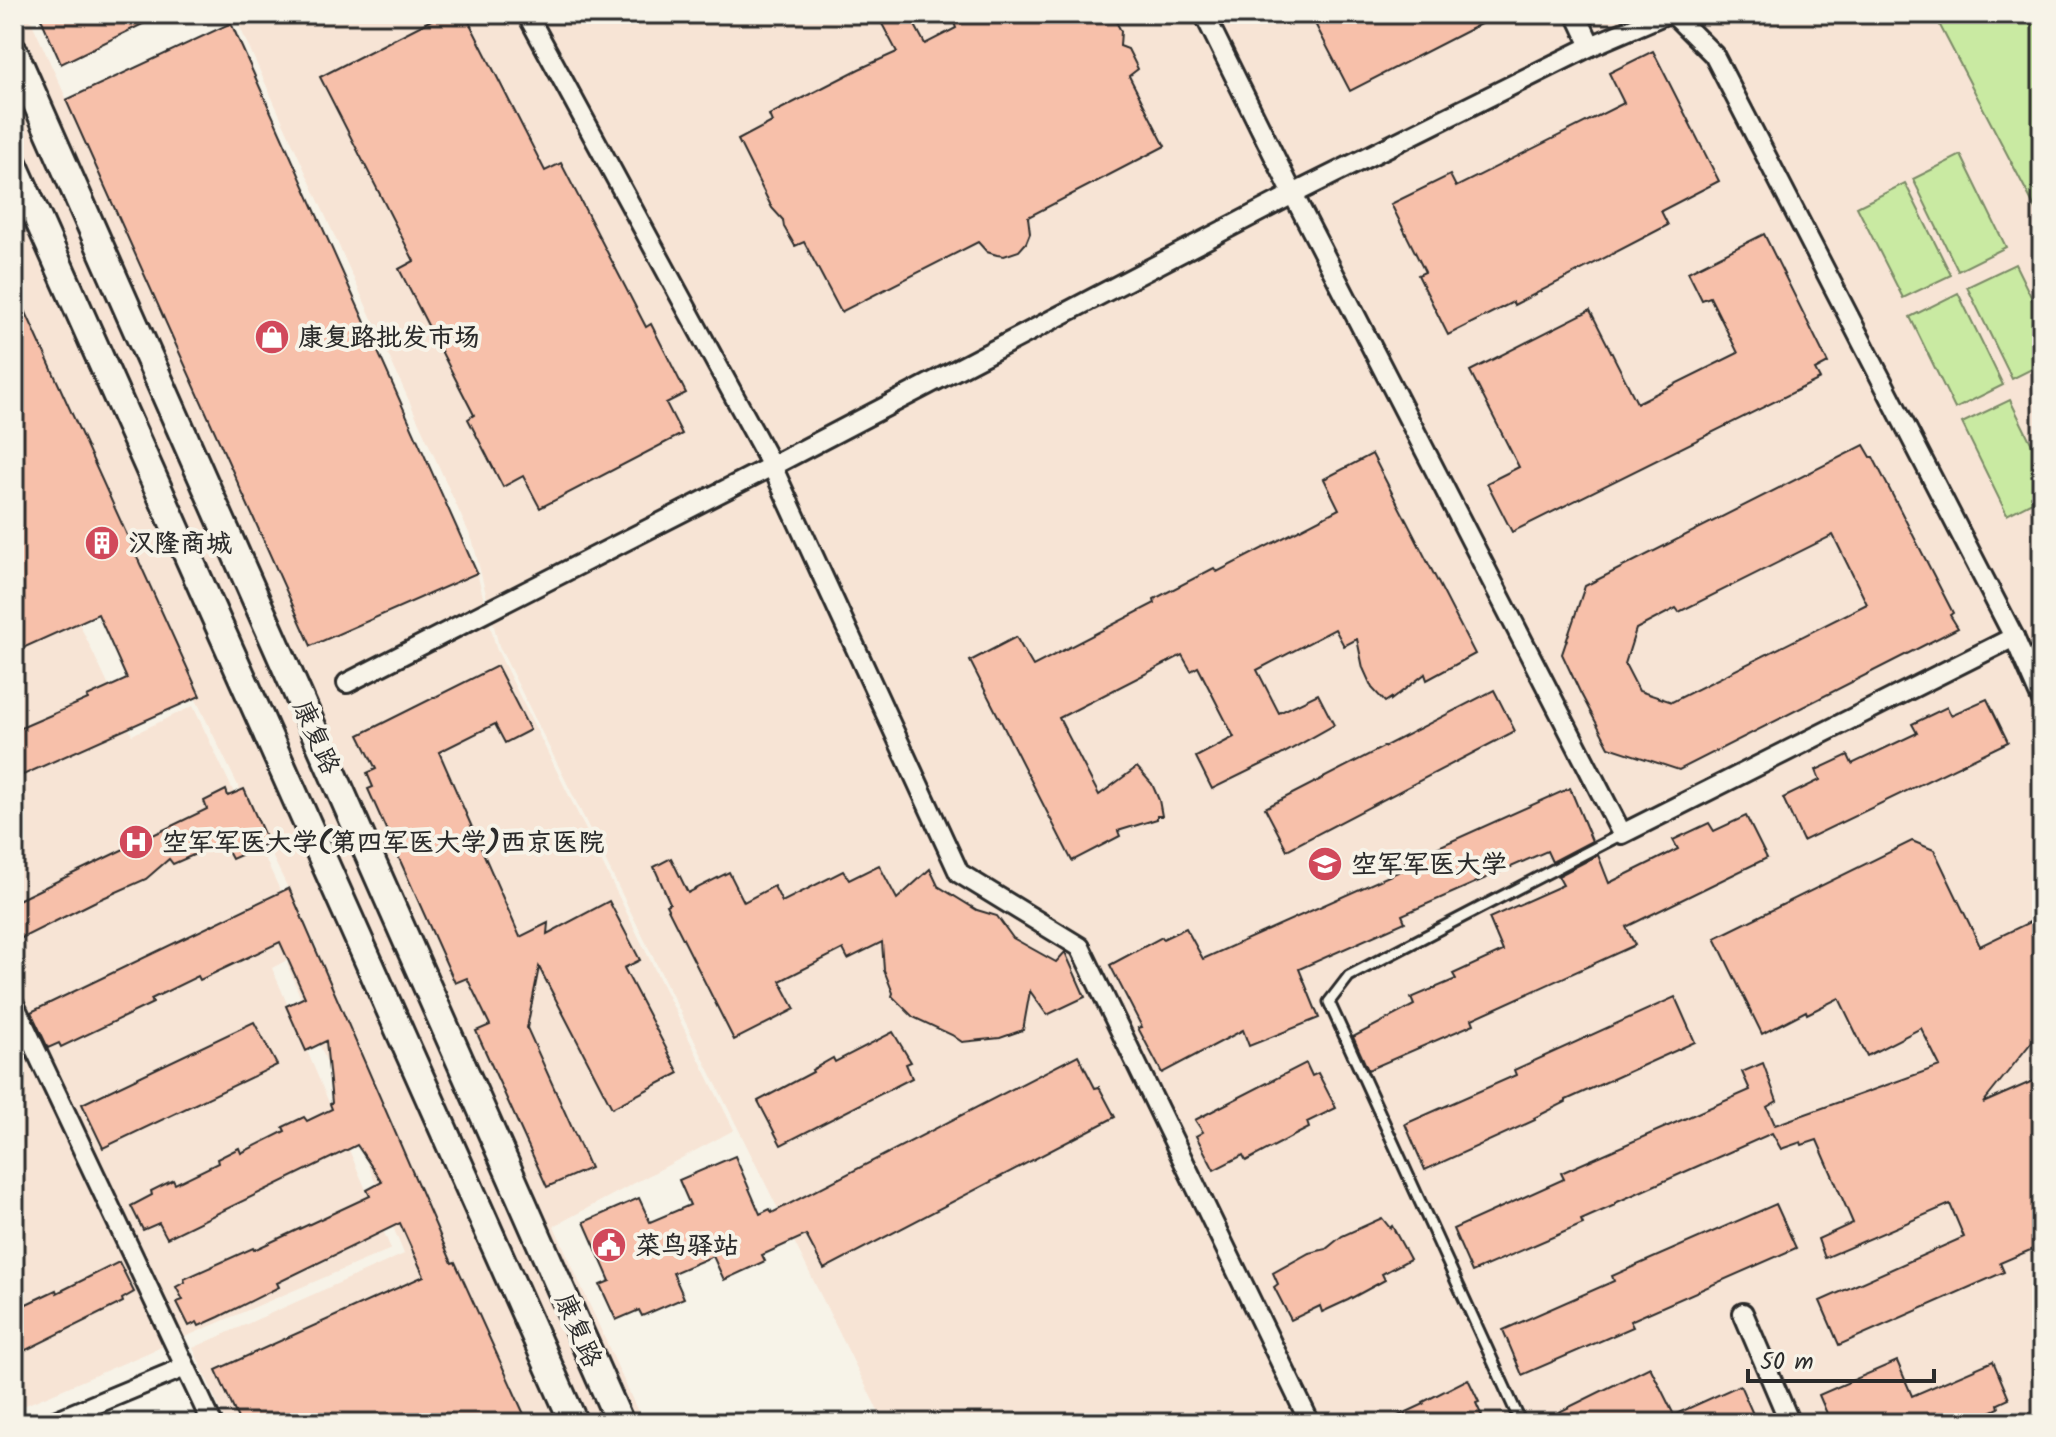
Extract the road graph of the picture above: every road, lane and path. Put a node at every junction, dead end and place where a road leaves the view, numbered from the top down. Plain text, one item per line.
1 (527, 14) edge
2 (1204, 14) edge
3 (1576, 14) edge
4 (1666, 14) edge
5 (1673, 14) edge
6 (1591, 46) junction
7 (14, 52) edge
8 (14, 165) edge
9 (1293, 194) junction
10 (772, 466) junction
11 (2014, 637) junction
12 (347, 683) dead end
13 (2042, 701) edge
14 (1622, 834) junction
15 (14, 1004) edge
16 (1743, 1313) dead end
17 (185, 1367) junction
18 (50, 1423) edge
19 (212, 1423) edge
20 (574, 1423) edge
21 (620, 1423) edge
22 (1310, 1423) edge
23 (1521, 1423) edge
24 (1790, 1423) edge

1 - 10 street
2 - 9 street
3 - 6 street
4 - 6 street
5 - 11 street
6 - 9 street
7 - 21 main road, 康复路
8 - 20 main road, 康复路
9 - 10 street
9 - 14 street
10 - 12 street
10 - 22 street
11 - 13 street
11 - 14 street
14 - 23 lane
15 - 17 street
16 - 24 street
17 - 18 street
17 - 19 street

